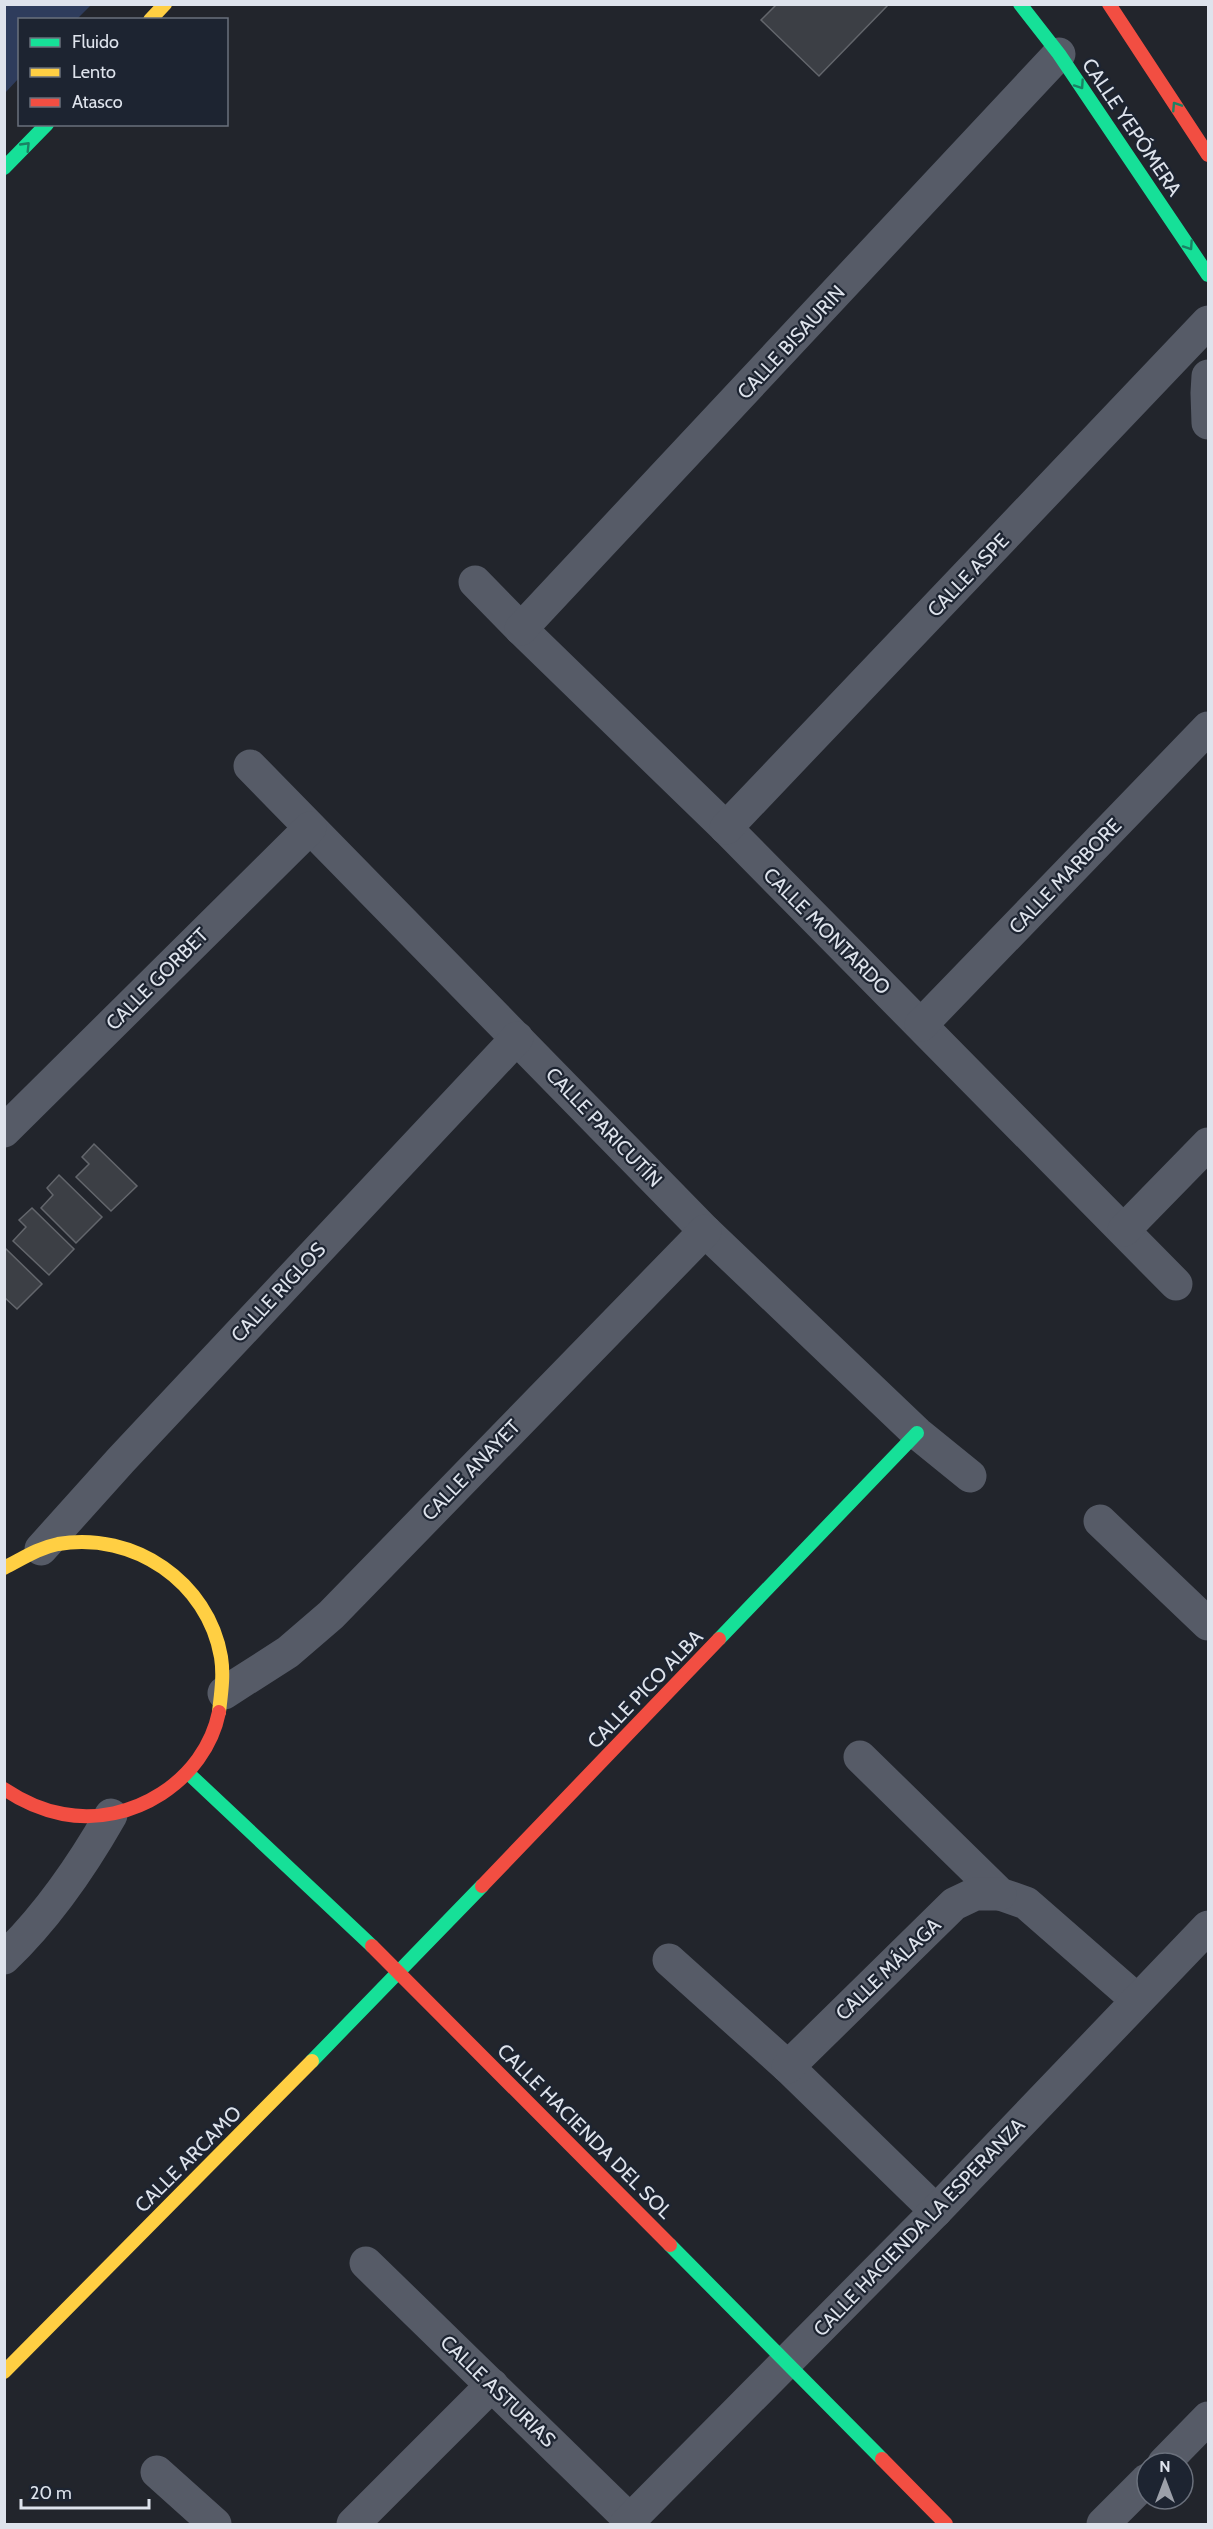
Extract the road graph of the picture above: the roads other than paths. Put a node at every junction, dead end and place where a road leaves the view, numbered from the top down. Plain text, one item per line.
1 (165, 4) edge
2 (1020, 4) edge
3 (1109, 5) edge
4 (152, 18) edge
5 (1059, 54) junction
6 (45, 126) edge
7 (1209, 155) edge
8 (4, 168) edge
9 (1209, 275) edge
10 (1209, 322) edge
11 (1209, 376) edge
12 (1209, 423) edge
13 (474, 582) dead end
14 (521, 629) junction
15 (1209, 728) edge
16 (250, 766) dead end
17 (310, 828) junction
18 (726, 828) junction
19 (921, 1025) junction
20 (517, 1038) junction
21 (4, 1131) edge
22 (1209, 1144) edge
23 (1124, 1230) junction
24 (705, 1231) junction
25 (1176, 1284) dead end
26 (917, 1433) junction
27 (970, 1476) dead end
28 (1100, 1521) dead end
29 (41, 1549) junction
30 (4, 1568) edge
31 (1209, 1624) edge
32 (224, 1693) junction
33 (860, 1757) dead end
34 (188, 1773) junction
35 (4, 1789) edge
36 (111, 1815) junction
37 (1000, 1894) junction
38 (1209, 1927) edge
39 (4, 1958) edge
40 (669, 1960) dead end
41 (400, 1972) junction
42 (1137, 2000) junction
43 (788, 2067) junction
44 (936, 2211) junction
45 (366, 2263) dead end
46 (788, 2362) junction
47 (4, 2372) edge
48 (492, 2385) junction
49 (1209, 2418) edge
50 (1176, 2451) edge
51 (157, 2472) dead end
52 (1135, 2492) edge
53 (628, 2522) edge
54 (214, 2524) edge
55 (353, 2524) edge
56 (946, 2524) edge
57 (1103, 2524) edge

1 - 4 street
2 - 5 street, CALLE YEPÓMERA
7 -> 3 street
5 -> 9 street, CALLE YEPÓMERA
5 - 14 street, CALLE BISAURIN
8 -> 6 street
10 - 18 street, CALLE ASPE
11 - 12 street
13 - 14 street, CALLE MONTARDO
14 - 18 street, CALLE MONTARDO
15 - 19 street, CALLE MARBORE
16 - 17 street, CALLE PARICUTÍN
17 - 20 street, CALLE PARICUTÍN
17 - 21 street, CALLE GORBET
18 - 19 street, CALLE MONTARDO
19 - 23 street, CALLE MONTARDO
20 - 24 street, CALLE PARICUTÍN
20 - 29 street, CALLE RIGLOS
22 - 23 street
23 - 25 street, CALLE MONTARDO
24 - 26 street, CALLE PARICUTÍN
24 - 32 street, CALLE ANAYET
26 - 27 street, CALLE PARICUTÍN
26 - 41 street, CALLE PICO ALBA
28 - 31 street
29 - 30 street
29 - 32 street
32 - 34 street
33 - 37 street
34 - 36 street
34 - 41 street, CALLE HACIENDA DEL SOL
35 - 36 street
36 - 39 street
37 - 42 street
37 - 43 street, CALLE MÁLAGA
38 - 42 street, CALLE HACIENDA LA ESPERANZA
40 - 43 street
41 - 46 street, CALLE HACIENDA DEL SOL
41 - 47 street, CALLE ARCAMO
42 - 44 street, CALLE HACIENDA LA ESPERANZA
43 - 44 street
44 - 46 street, CALLE HACIENDA LA ESPERANZA
45 - 48 street, CALLE ASTURIAS
46 - 53 street, CALLE HACIENDA LA ESPERANZA
46 - 56 street, CALLE HACIENDA DEL SOL
48 - 53 street, CALLE ASTURIAS
48 - 55 street
49 - 50 street
51 - 54 street
52 - 57 street

